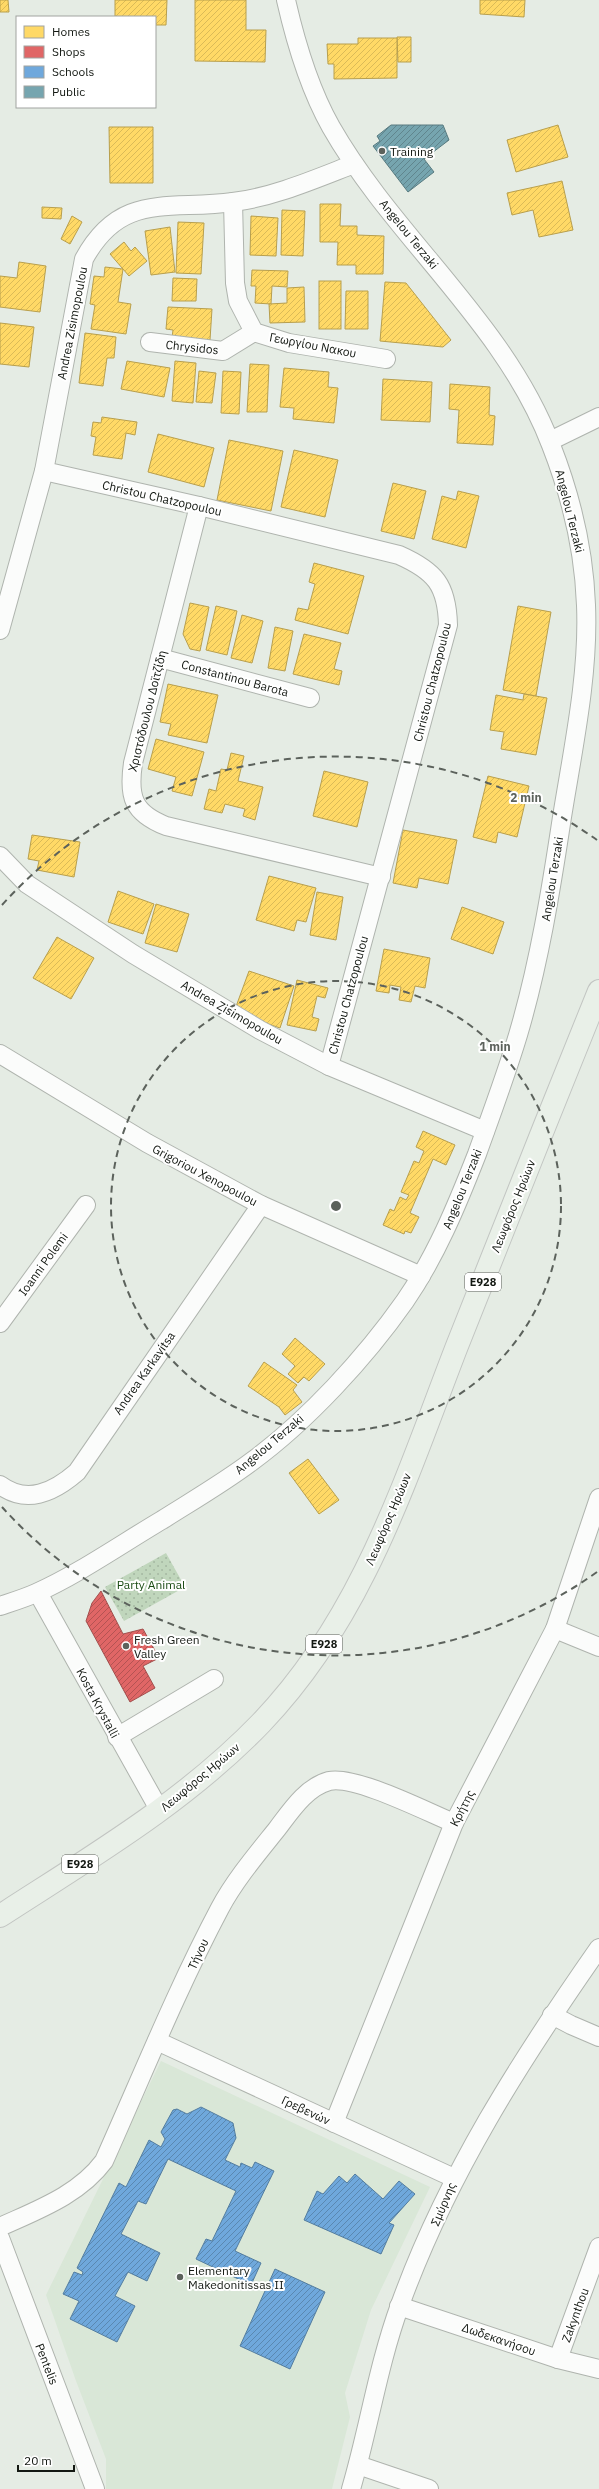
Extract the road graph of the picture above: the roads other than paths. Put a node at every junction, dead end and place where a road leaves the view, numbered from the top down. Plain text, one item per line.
1 (286, 0) edge
2 (354, 164) junction
3 (233, 202) junction
4 (254, 332) junction
5 (150, 342) dead end
6 (386, 359) dead end
7 (599, 417) edge
8 (550, 441) junction
9 (44, 471) junction
10 (198, 506) junction
11 (0, 630) edge
12 (160, 658) junction
13 (310, 698) dead end
14 (0, 856) edge
15 (381, 877) junction
16 (599, 991) edge
17 (0, 1055) edge
18 (329, 1066) junction
19 (485, 1131) junction
20 (86, 1205) dead end
21 (261, 1205) junction
22 (421, 1276) junction
23 (0, 1323) edge
24 (0, 1485) edge
25 (599, 1498) edge
26 (38, 1593) junction
27 (0, 1606) edge
28 (555, 1628) junction
29 (599, 1647) edge
30 (214, 1679) dead end
31 (116, 1737) junction
32 (160, 1812) junction
33 (454, 1823) junction
34 (0, 1916) edge
35 (599, 1948) edge
36 (552, 2015) junction
37 (599, 2037) edge
38 (157, 2041) junction
39 (334, 2123) junction
40 (454, 2178) junction
41 (0, 2227) edge
42 (0, 2238) edge
43 (599, 2247) edge
44 (400, 2306) junction
45 (558, 2359) junction
46 (599, 2369) edge
47 (358, 2465) junction
48 (95, 2489) edge
49 (351, 2489) edge
50 (429, 2489) edge

1 - 2 street, Angelou Terzaki
2 - 3 street, Andrea Zisimopoulou
2 - 8 street, Angelou Terzaki
3 - 4 street, Γεωργίου Νακου
3 - 9 street, Andrea Zisimopoulou
4 - 5 street, Chrysidos
4 - 6 street, Γεωργίου Νακου
7 - 8 street
8 - 19 street, Angelou Terzaki
9 - 10 street, Christou Chatzopoulou
9 - 11 street, Andrea Zisimopoulou
10 - 12 street, Χριστόδουλου Δοϊτζίδη
10 - 15 street, Christou Chatzopoulou
12 - 13 street, Constantinou Barota
12 - 15 street, Χριστόδουλου Δοϊτζίδη
14 - 18 street, Andrea Zisimopoulou
15 - 18 street, Christou Chatzopoulou
16 - 32 main road, Λεωφόρος Ηρώων / E928
17 - 21 street, Grigoriou Xenopoulou
18 - 19 street, Andrea Zisimopoulou
19 - 22 street, Angelou Terzaki
20 - 23 street, Ioanni Polemi
21 - 22 street, Grigoriou Xenopoulou
21 - 24 street, Andrea Karkavitsa
22 - 26 street, Angelou Terzaki
25 - 28 street, Κρήτης
26 - 27 street, Angelou Terzaki
26 - 31 street, Kosta Krystalli
28 - 29 street
28 - 33 street, Κρήτης
30 - 31 street
31 - 32 street, Kosta Krystalli
32 - 34 main road, Λεωφόρος Ηρώων / E928
33 - 38 street, Τήνου
33 - 39 street, Κρήτης
35 - 36 street, Σμύρνης
36 - 37 street
36 - 40 street, Σμύρνης
38 - 39 street, Γρεβενών
38 - 41 street, Τήνου
39 - 40 street, Γρεβενών
40 - 44 street, Σμύρνης
42 - 48 street, Pentelis
43 - 45 street, Zakynthou
44 - 45 street, Δωδεκανήσου
44 - 47 street, Σμύρνης
45 - 46 street, Δωδεκανήσου
47 - 49 street, Σμύρνης
47 - 50 street

